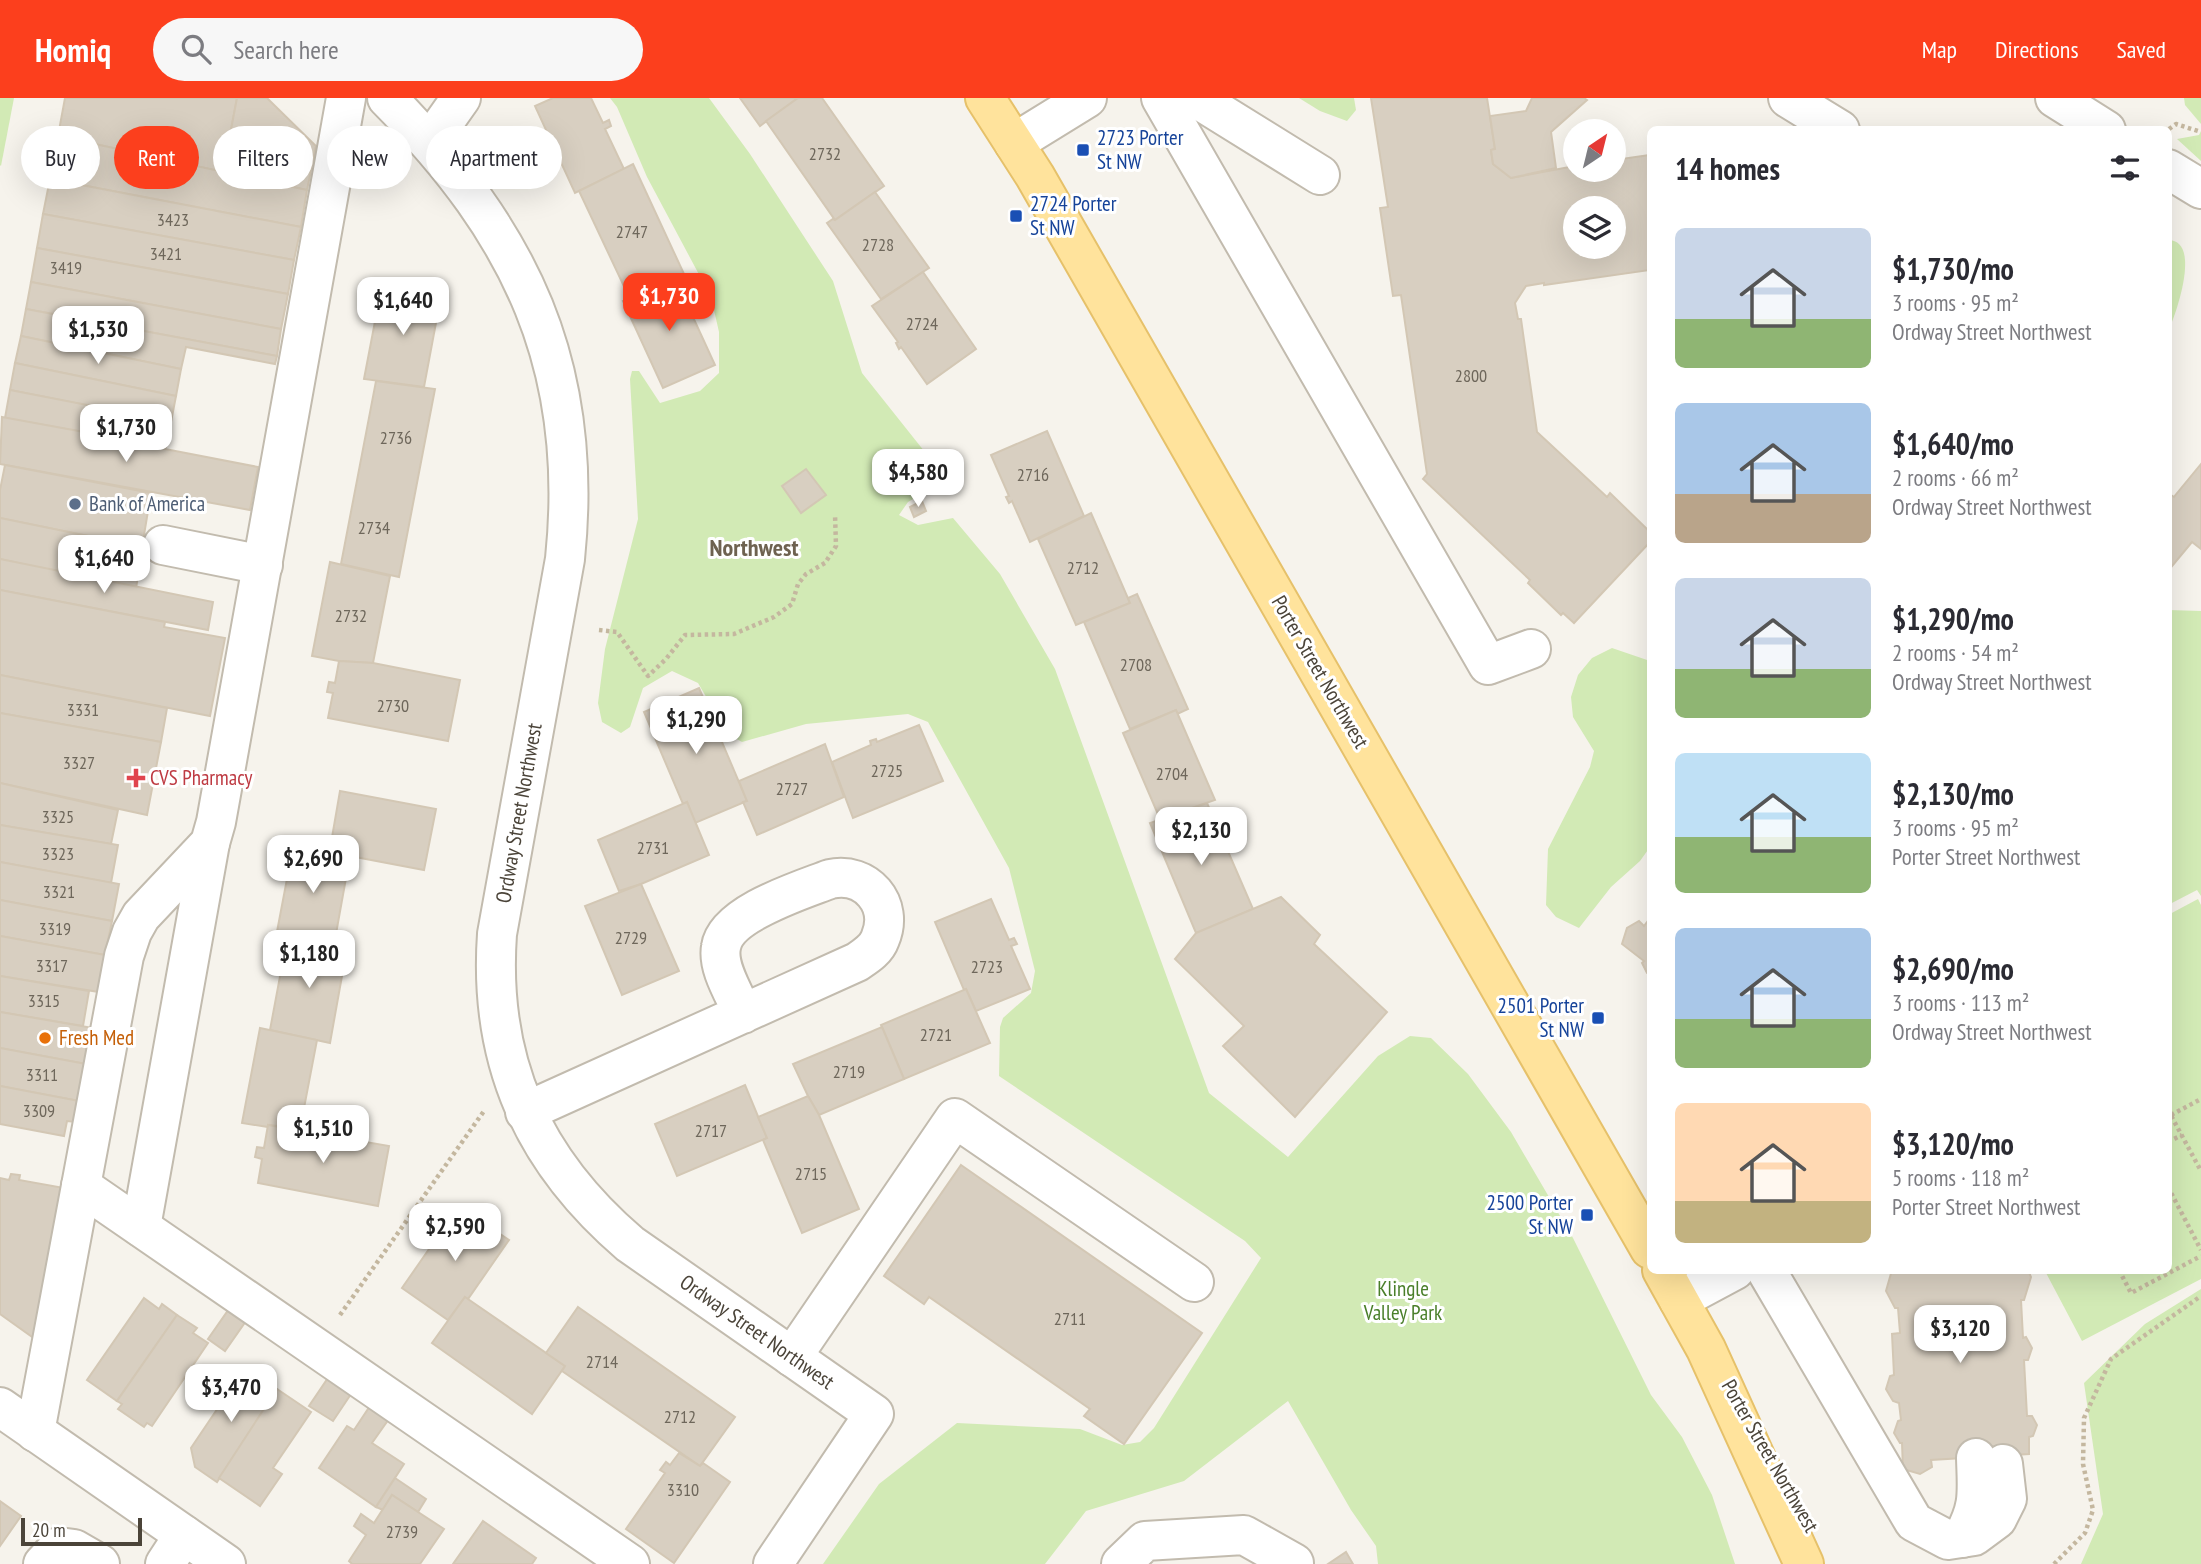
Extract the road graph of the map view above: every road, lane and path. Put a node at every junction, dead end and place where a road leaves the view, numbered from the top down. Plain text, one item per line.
1 (346, 98) edge
2 (387, 98) edge
3 (461, 98) edge
4 (985, 98) edge
5 (1087, 98) edge
6 (1161, 98) edge
7 (1196, 98) edge
8 (1788, 98) edge
9 (2055, 98) edge
10 (441, 126) edge
11 (1834, 126) edge
12 (2100, 126) edge
13 (2172, 127) edge
14 (2201, 132) edge
15 (426, 138) edge
16 (1014, 143) junction
17 (2172, 171) edge
18 (1320, 175) dead end
19 (467, 189) edge
20 (2201, 189) edge
21 (835, 514) dead end
22 (163, 545) dead end
23 (263, 565) junction
24 (599, 630) dead end
25 (1531, 649) dead end
26 (210, 843) junction
27 (743, 1014) dead end
28 (511, 1073) junction
29 (2201, 1099) edge
30 (525, 1112) junction
31 (2172, 1112) edge
32 (2172, 1117) edge
33 (2182, 1135) junction
34 (2172, 1140) edge
35 (2201, 1171) edge
36 (81, 1186) junction
37 (2172, 1195) edge
38 (1640, 1208) edge
39 (141, 1227) junction
40 (1647, 1237) edge
41 (2201, 1250) edge
42 (2201, 1256) edge
43 (2172, 1271) edge
44 (1718, 1274) edge
45 (1768, 1274) edge
46 (2121, 1274) edge
47 (2167, 1274) edge
48 (1194, 1282) dead end
49 (1670, 1285) edge
50 (2201, 1296) edge
51 (316, 1348) junction
52 (1706, 1349) junction
53 (792, 1357) junction
54 (0, 1407) edge
55 (35, 1432) junction
56 (1989, 1461) dead end
57 (174, 1549) edge
58 (1294, 1563) edge
59 (43, 1564) edge
60 (100, 1564) edge
61 (226, 1564) edge
62 (630, 1564) edge
63 (774, 1564) edge
64 (1121, 1564) edge
65 (1804, 1564) edge
66 (1833, 1564) edge
67 (2054, 1564) edge

1 - 23 street
2 - 15 street, Ordway Street Northwest
3 - 10 street
4 - 16 main road, Porter Street Northwest
5 - 16 street
6 - 25 street
7 - 18 street
8 - 11 street
9 - 12 street
13 - 14 path
16 - 38 main road, Porter Street Northwest
17 - 20 street
19 - 28 street, Ordway Street Northwest
21 - 24 path
22 - 23 street
23 - 26 street
26 - 36 street
26 - 39 street
27 - 30 street
28 - 30 street, Ordway Street Northwest
28 - 51 path
29 - 31 path
30 - 53 street, Ordway Street Northwest
32 - 33 path
33 - 34 path
33 - 35 path
36 - 39 street
36 - 55 street
37 - 41 path
38 - 40 main road, Porter Street Northwest
39 - 51 street
42 - 43 path
44 - 49 street
45 - 56 street
46 - 47 path
48 - 53 street
49 - 52 main road, Porter Street Northwest
50 - 67 path
51 - 62 street
52 - 65 main road, Porter Street Northwest
52 - 66 main road, Porter Street Northwest
53 - 63 street, Ordway Street Northwest
54 - 55 street
55 - 57 street
57 - 61 street
58 - 64 street
59 - 60 street

